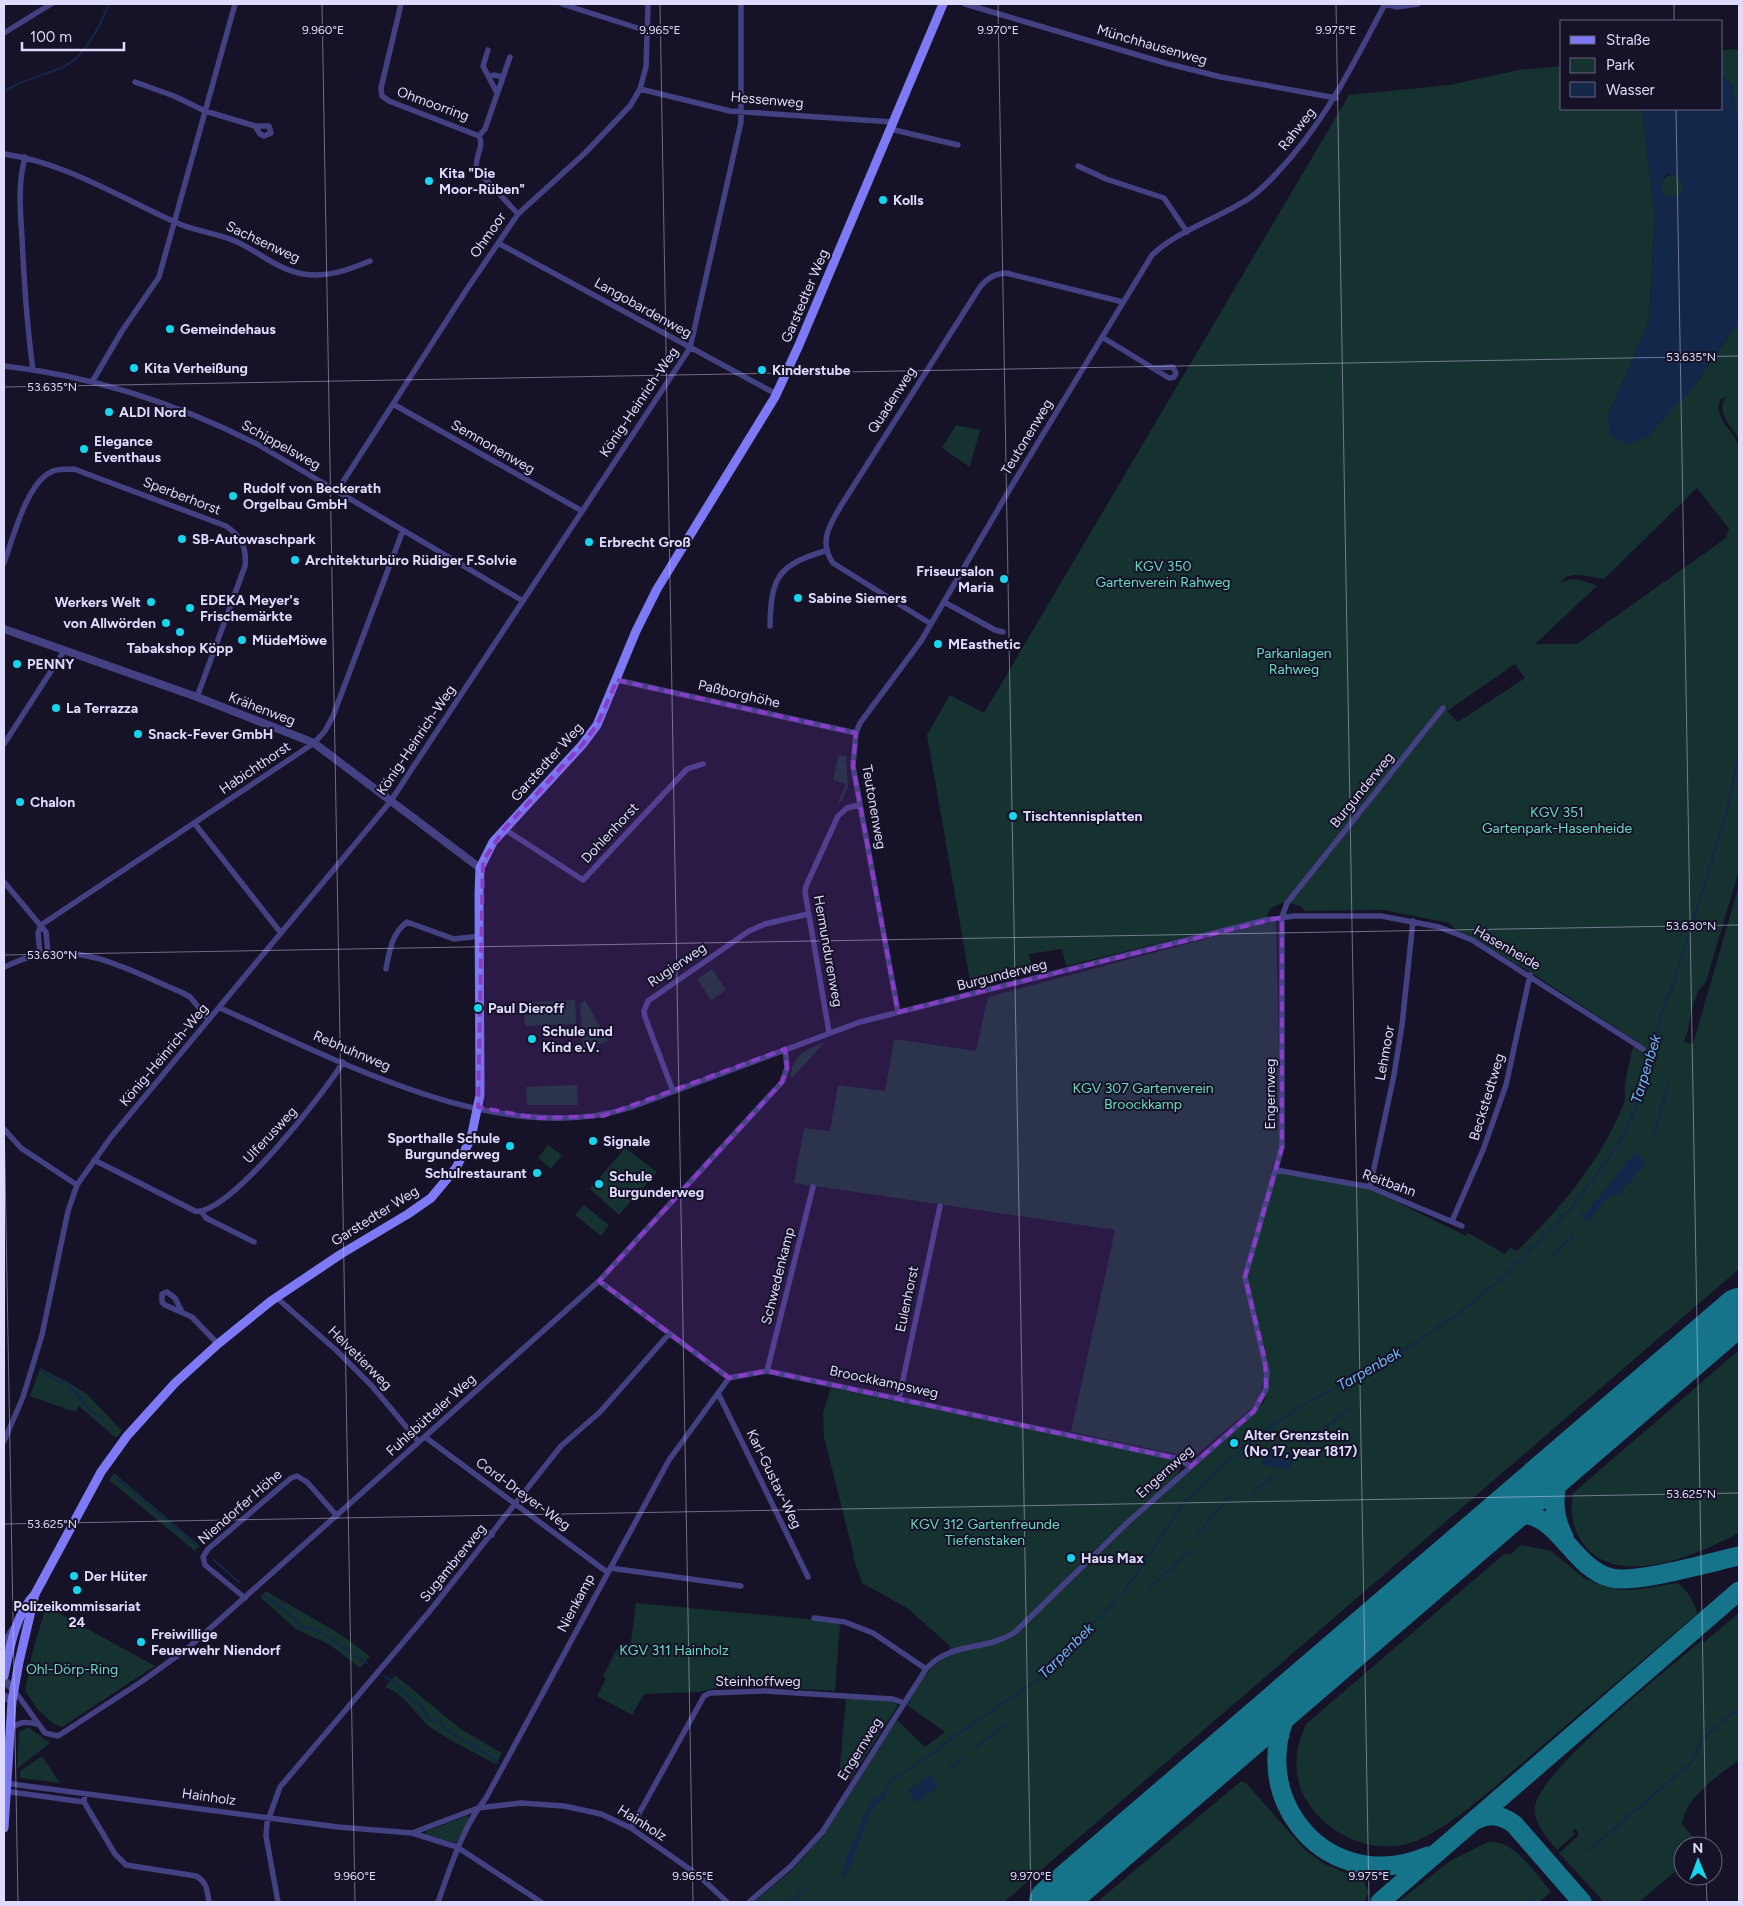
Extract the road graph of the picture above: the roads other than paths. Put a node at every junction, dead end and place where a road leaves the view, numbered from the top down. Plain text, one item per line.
1 (51, 4) edge
2 (235, 4) edge
3 (400, 4) edge
4 (562, 4) edge
5 (648, 4) edge
6 (741, 4) edge
7 (943, 4) edge
8 (965, 4) edge
9 (1385, 4) edge
10 (1418, 4) edge
11 (647, 31) junction
12 (4, 33) edge
13 (488, 50) dead end
14 (510, 56) dead end
15 (489, 77) junction
16 (503, 77) junction
17 (135, 82) dead end
18 (640, 89) junction
19 (497, 93) junction
20 (1336, 98) junction
21 (206, 112) junction
22 (741, 112) junction
23 (255, 126) dead end
24 (892, 126) junction
25 (479, 136) junction
26 (958, 145) dead end
27 (4, 154) edge
28 (25, 157) junction
29 (1078, 166) dead end
30 (518, 214) junction
31 (175, 222) junction
32 (1187, 232) junction
33 (498, 243) junction
34 (370, 261) dead end
35 (1123, 302) junction
36 (1102, 337) junction
37 (690, 348) junction
38 (4, 366) edge
39 (1153, 368) dead end
40 (33, 370) junction
41 (92, 382) junction
42 (776, 394) junction
43 (393, 404) junction
44 (337, 490) junction
45 (582, 511) junction
46 (403, 530) junction
47 (825, 551) junction
48 (4, 563) edge
49 (524, 601) junction
50 (944, 602) junction
51 (931, 624) junction
52 (770, 626) dead end
53 (4, 629) edge
54 (1003, 632) dead end
55 (64, 651) junction
56 (617, 680) junction
57 (197, 697) junction
58 (1443, 708) dead end
59 (856, 733) junction
60 (314, 743) junction
61 (4, 744) edge
62 (704, 764) dead end
63 (390, 802) junction
64 (859, 804) junction
65 (195, 824) junction
66 (504, 829) junction
67 (480, 868) junction
68 (4, 882) edge
69 (808, 914) junction
70 (1282, 917) junction
71 (1413, 921) junction
72 (41, 925) junction
73 (280, 933) junction
74 (480, 936) junction
75 (48, 953) junction
76 (40, 954) junction
77 (4, 966) edge
78 (386, 969) dead end
79 (1530, 975) junction
80 (220, 1008) junction
81 (898, 1012) junction
82 (209, 1020) junction
83 (829, 1032) junction
84 (785, 1049) junction
85 (1643, 1049) dead end
86 (343, 1062) junction
87 (673, 1091) junction
88 (478, 1107) junction
89 (4, 1129) edge
90 (94, 1160) junction
91 (1276, 1170) junction
92 (77, 1185) junction
93 (813, 1187) dead end
94 (1370, 1187) junction
95 (940, 1206) dead end
96 (201, 1211) junction
97 (1452, 1221) junction
98 (1462, 1226) dead end
99 (254, 1242) dead end
100 (599, 1281) junction
101 (277, 1298) junction
102 (182, 1312) dead end
103 (669, 1334) junction
104 (218, 1344) junction
105 (767, 1371) junction
106 (729, 1378) junction
107 (718, 1393) junction
108 (899, 1398) junction
109 (425, 1437) junction
110 (4, 1440) edge
111 (419, 1442) junction
112 (1190, 1467) junction
113 (516, 1504) junction
114 (337, 1516) junction
115 (482, 1528) dead end
116 (492, 1535) junction
117 (608, 1570) junction
118 (808, 1577) dead end
119 (741, 1586) dead end
120 (35, 1594) junction
121 (245, 1598) junction
122 (814, 1618) dead end
123 (17, 1624) junction
124 (4, 1644) edge
125 (926, 1669) junction
126 (4, 1678) edge
127 (14, 1690) junction
128 (4, 1696) edge
129 (12, 1701) junction
130 (904, 1703) junction
131 (28, 1712) junction
132 (37, 1724) junction
133 (10, 1729) junction
134 (5, 1787) edge
135 (85, 1794) junction
136 (84, 1802) junction
137 (4, 1805) edge
138 (478, 1808) junction
139 (268, 1818) junction
140 (4, 1828) edge
141 (631, 1828) junction
142 (412, 1832) junction
143 (457, 1847) junction
144 (210, 1902) edge
145 (278, 1902) edge
146 (438, 1902) edge
147 (541, 1902) edge
148 (727, 1902) edge
149 (749, 1902) edge

1 - 12 street
2 - 21 street
3 - 25 street, Ohmoorring
4 - 11 street
5 - 11 street, Ohmoor
6 - 22 street, König-Heinrich-Weg
7 - 24 main road, Garstedter Weg
8 - 20 street, Münchhausenweg
9 - 10 street
9 - 20 street, Rahweg
11 - 18 street, Ohmoor
13 - 15 street
14 - 16 street, Ohmoorring
15 - 16 street
15 - 19 street
16 - 19 street, Ohmoorring
17 - 21 street
18 - 22 street, Hessenweg
18 - 30 street, Ohmoor
19 - 25 street, Ohmoorring
20 - 32 street, Rahweg
21 - 23 street
21 - 31 street
22 - 24 street, Hessenweg
22 - 37 street, König-Heinrich-Weg
24 - 26 street
24 - 42 main road, Garstedter Weg
25 - 30 street, Ohmoorring
27 - 28 street, Sachsenweg
28 - 31 street, Sachsenweg
28 - 40 street
29 - 32 street
30 - 33 street, Ohmoor
31 - 34 street, Sachsenweg
31 - 41 street
32 - 35 street, Teutonenweg
33 - 37 street, Langobardenweg
33 - 43 street, Ohmoor
35 - 36 street, Teutonenweg
35 - 47 street, Quadenweg
36 - 39 street
36 - 50 street, Teutonenweg
37 - 42 street, Langobardenweg
37 - 45 street, König-Heinrich-Weg
38 - 40 street, Schippelsweg
40 - 41 street, Schippelsweg
41 - 44 street, Schippelsweg
42 - 56 main road, Garstedter Weg
43 - 44 street, Ohmoor
43 - 45 street, Semnonenweg
44 - 46 street, Schippelsweg
45 - 49 street, König-Heinrich-Weg
46 - 49 street, Schippelsweg
46 - 60 street, Habichthorst
47 - 51 street
47 - 52 street
48 - 57 street, Sperberhorst
49 - 63 street, König-Heinrich-Weg
50 - 51 street, Teutonenweg
50 - 54 street
51 - 59 street, Teutonenweg
53 - 55 street, Krähenweg
55 - 57 street, Krähenweg
55 - 61 street
56 - 59 street, Paßborghöhe
56 - 66 main road, Garstedter Weg
57 - 60 street, Krähenweg
58 - 70 street, Burgunderweg
59 - 64 street, Teutonenweg
60 - 63 street, Krähenweg
60 - 65 street, Habichthorst
62 - 66 street, Dohlenhorst
63 - 67 street, Krähenweg
63 - 73 street, König-Heinrich-Weg
64 - 69 street, Hermundurenweg
64 - 81 street, Teutonenweg
65 - 72 street, Habichthorst
65 - 73 street
66 - 67 main road, Garstedter Weg
67 - 74 main road, Garstedter Weg
68 - 72 street
69 - 83 street, Hermundurenweg
69 - 87 street, Rugierweg
70 - 71 street, Hasenheide
70 - 81 street, Burgunderweg
70 - 91 street, Engernweg
71 - 79 street, Hasenheide
71 - 94 street, Lehmoor
72 - 75 street
72 - 76 street
73 - 80 street, König-Heinrich-Weg
74 - 78 street
74 - 88 main road, Garstedter Weg
75 - 76 street
75 - 82 street
76 - 77 street
79 - 85 street, Hasenheide
79 - 97 street, Beckstedtweg
80 - 82 street, König-Heinrich-Weg
80 - 86 street, Rebhuhnweg
81 - 83 street, Burgunderweg
82 - 90 street, König-Heinrich-Weg
83 - 84 street, Burgunderweg
84 - 87 street, Burgunderweg
84 - 100 street, Fuhlsbütteler Weg
86 - 88 street, Rebhuhnweg
86 - 96 street, Ulferusweg
87 - 88 street, Burgunderweg
88 - 101 main road, Garstedter Weg
89 - 92 street
90 - 92 street, König-Heinrich-Weg
90 - 96 street
91 - 94 street, Reitbahn
91 - 112 street, Engernweg
92 - 110 street, König-Heinrich-Weg
93 - 105 street, Schwedenkamp
94 - 97 street, Reitbahn
95 - 108 street, Eulenhorst
96 - 99 street
97 - 98 street, Reitbahn
100 - 103 street
100 - 109 street, Fuhlsbütteler Weg
101 - 104 main road, Garstedter Weg
101 - 111 street, Helvetierweg
102 - 104 street
103 - 106 street
103 - 113 street, Sugambrerweg
104 - 120 main road, Garstedter Weg
105 - 106 street, Broockkampsweg
105 - 108 street, Broockkampsweg
106 - 107 street, Nienkamp
107 - 117 street, Nienkamp
107 - 118 street, Karl-Gustav-Weg
108 - 112 street, Broockkampsweg
109 - 111 street, Fuhlsbütteler Weg
109 - 113 street, Cord-Dreyer-Weg
111 - 114 street, Fuhlsbütteler Weg
112 - 125 street, Engernweg
113 - 116 street, Sugambrerweg
113 - 117 street, Cord-Dreyer-Weg
114 - 121 street, Fuhlsbütteler Weg
114 - 121 street, Niendorfer Höhe
115 - 116 street
116 - 139 street, Sugambrerweg
117 - 119 street, Cord-Dreyer-Weg
117 - 138 street, Nienkamp
120 - 123 main road, Garstedter Weg
120 - 127 main road, Garstedter Weg
121 - 132 street, Fuhlsbütteler Weg
122 - 125 street
123 - 124 street, Garstedter Weg
123 - 126 main road, Garstedter Weg
125 - 130 street, Engernweg
126 - 127 street
127 - 129 main road, Garstedter Weg
127 - 131 street, Fuhlsbütteler Weg
128 - 129 street
129 - 131 street, Fuhlsbütteler Weg
129 - 133 main road, Garstedter Weg
130 - 141 street, Steinhoffweg
130 - 149 street, Engernweg
131 - 132 street, Fuhlsbütteler Weg
132 - 133 street
133 - 134 main road, Garstedter Weg
134 - 135 street, Hainholz
134 - 136 street
134 - 137 main road, Garstedter Weg
135 - 136 street
135 - 139 street, Hainholz
136 - 144 street
137 - 140 main road, Garstedter Weg
138 - 141 street, Hainholz
138 - 142 street, Hainholz
138 - 143 street, Nienkamp
139 - 142 street, Hainholz
139 - 145 street, Sugambrerweg
141 - 148 street, Hainholz
142 - 143 street, Hainholz
143 - 146 street, Nienkamp
143 - 147 street, Hainholz

